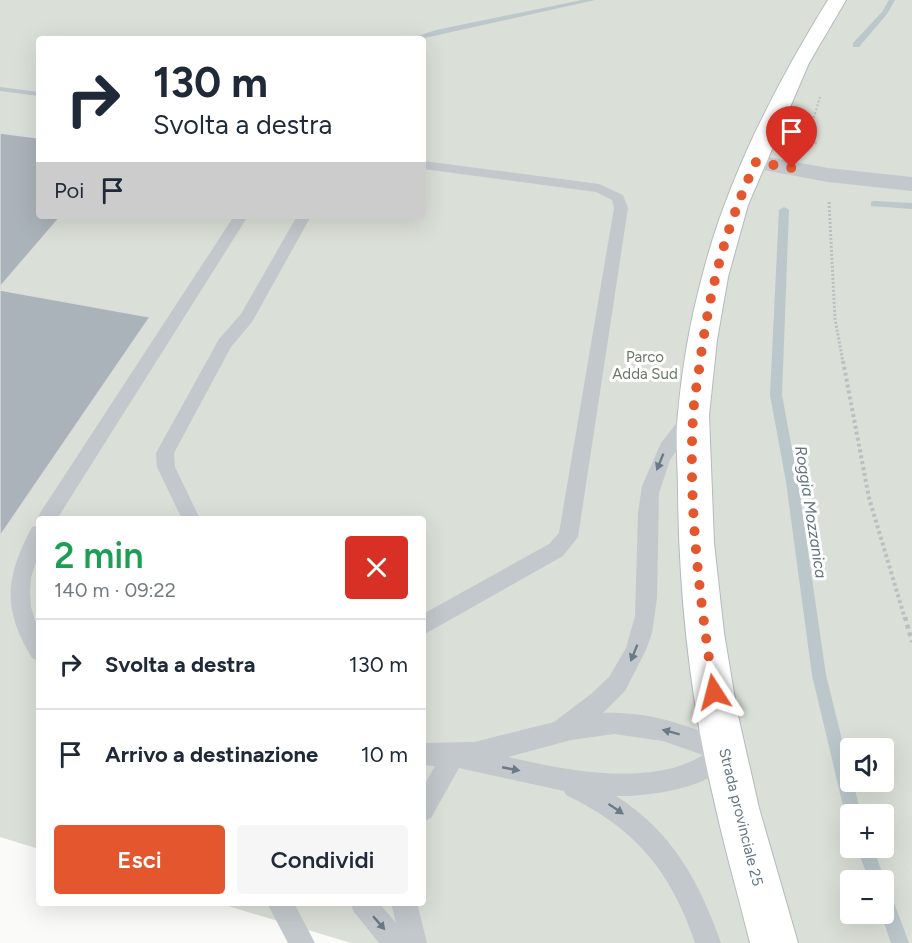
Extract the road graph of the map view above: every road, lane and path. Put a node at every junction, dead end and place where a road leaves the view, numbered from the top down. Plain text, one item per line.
1 (837, 0) edge
2 (820, 97) dead end
3 (756, 162) junction
4 (426, 165) edge
5 (828, 175) junction
6 (912, 183) edge
7 (239, 219) edge
8 (302, 219) edge
9 (693, 414) junction
10 (49, 516) edge
11 (190, 516) edge
12 (36, 539) edge
13 (426, 623) edge
14 (912, 642) edge
15 (36, 646) edge
16 (557, 731) junction
17 (725, 753) junction
18 (426, 754) edge
19 (454, 755) junction
20 (544, 775) junction
21 (426, 805) edge
22 (282, 906) edge
23 (365, 906) edge
24 (405, 906) edge
25 (302, 943) edge
26 (396, 943) edge
27 (414, 943) edge
28 (708, 943) edge
29 (774, 943) edge

1 - 3 street, Strada provinciale 25
2 - 5 path
3 - 5 street
3 - 9 street, Strada provinciale 25
4 - 13 lane
5 - 6 street
5 - 14 path
7 - 10 lane
8 - 11 lane
9 -> 16 lane
9 - 17 street, Strada provinciale 25
12 - 15 lane
17 -> 16 lane
16 - 19 lane
17 - 20 lane
17 - 29 street, Strada provinciale 25
18 - 19 lane
19 -> 20 lane
19 - 21 lane
20 -> 28 lane
22 - 25 lane
23 -> 26 lane
24 - 27 lane

